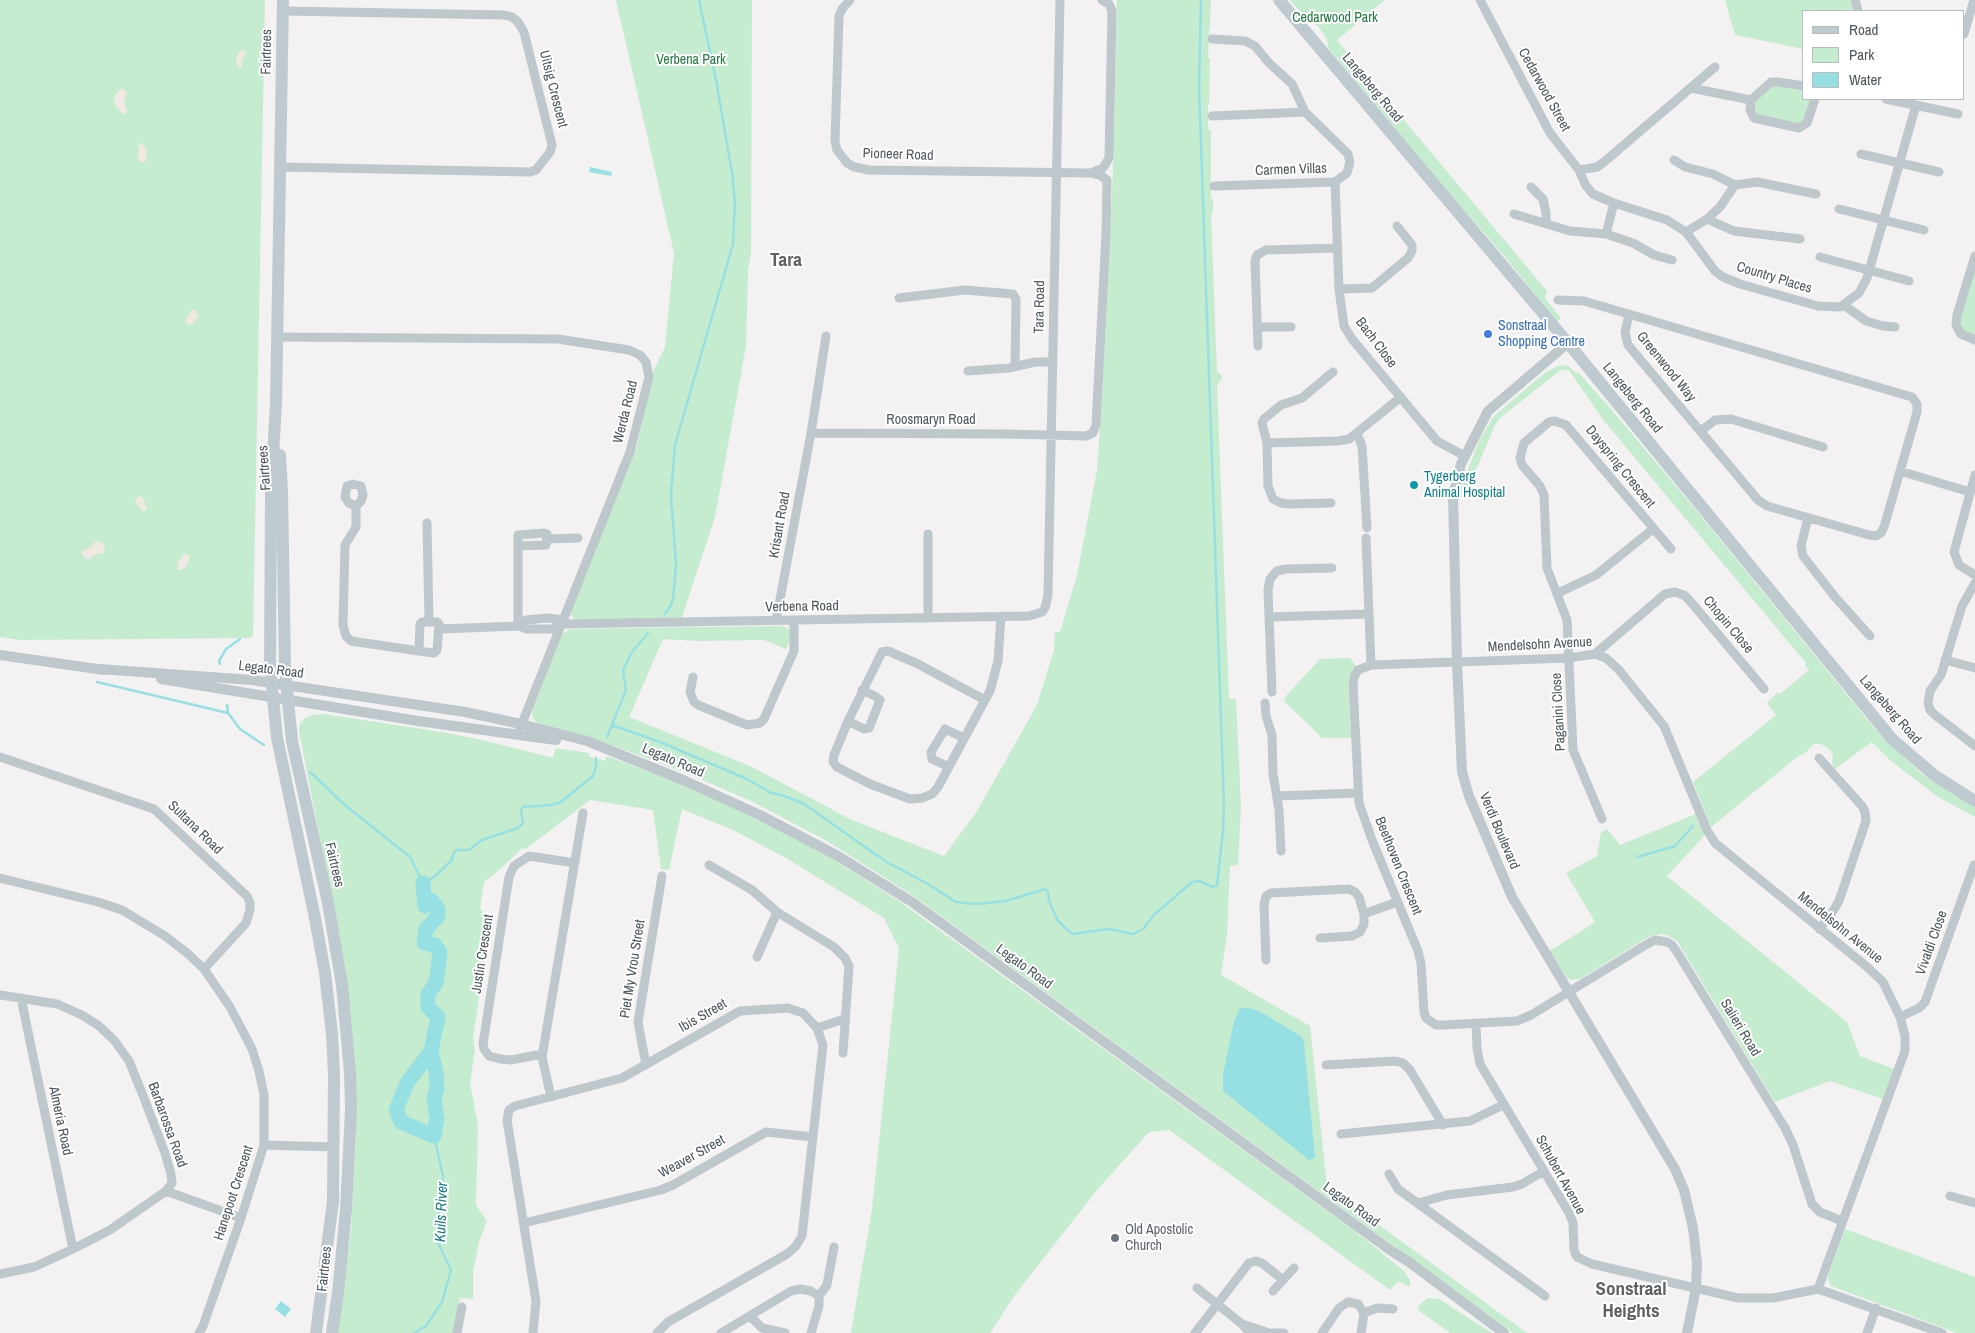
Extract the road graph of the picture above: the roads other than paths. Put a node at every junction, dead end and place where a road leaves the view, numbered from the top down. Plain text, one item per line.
1 (850, 0) edge
2 (1060, 0) edge
3 (1102, 0) edge
4 (1278, 0) edge
5 (1480, 0) edge
6 (1974, 0) edge
7 (283, 5) edge
8 (1965, 31) edge
9 (1212, 39) dead end
10 (1715, 67) dead end
11 (1802, 86) edge
12 (1691, 88) junction
13 (1751, 100) junction
14 (1815, 100) edge
15 (1891, 100) edge
16 (1916, 105) junction
17 (1305, 112) junction
18 (1958, 114) dead end
19 (1212, 116) dead end
20 (1861, 154) dead end
21 (1674, 160) dead end
22 (1900, 163) junction
23 (280, 167) junction
24 (1579, 170) junction
25 (1056, 172) junction
26 (1940, 172) dead end
27 (1091, 173) junction
28 (1335, 182) junction
29 (1735, 185) junction
30 (1214, 186) dead end
31 (1531, 187) dead end
32 (1816, 194) dead end
33 (1614, 203) junction
34 (1839, 209) dead end
35 (1514, 214) dead end
36 (1707, 219) junction
37 (1884, 220) junction
38 (1546, 223) junction
39 (1397, 226) dead end
40 (1924, 230) dead end
41 (1686, 232) junction
42 (1606, 234) junction
43 (1800, 239) dead end
44 (1338, 248) junction
45 (1975, 256) edge
46 (1820, 257) dead end
47 (1672, 260) dead end
48 (1869, 270) junction
49 (1909, 281) dead end
50 (1339, 289) junction
51 (899, 298) dead end
52 (1558, 300) dead end
53 (1844, 305) junction
54 (1629, 314) junction
55 (1291, 327) dead end
56 (1895, 327) dead end
57 (1258, 328) junction
58 (826, 336) dead end
59 (277, 337) junction
60 (1975, 340) edge
61 (1568, 343) junction
62 (1258, 346) dead end
63 (1052, 362) junction
64 (1015, 367) junction
65 (968, 371) dead end
66 (1333, 372) dead end
67 (1401, 397) junction
68 (276, 404) junction
69 (1701, 431) junction
70 (810, 433) junction
71 (1357, 434) junction
72 (1050, 435) junction
73 (1267, 443) junction
74 (1823, 447) dead end
75 (1465, 456) junction
76 (1900, 471) junction
77 (1975, 475) edge
78 (1970, 492) junction
79 (1331, 503) dead end
80 (356, 506) dead end
81 (1808, 518) junction
82 (427, 523) dead end
83 (1366, 528) dead end
84 (1653, 529) junction
85 (928, 534) dead end
86 (578, 538) dead end
87 (1366, 538) dead end
88 (1671, 549) dead end
89 (1332, 568) dead end
90 (1975, 575) edge
91 (1975, 583) edge
92 (1558, 593) junction
93 (1042, 612) joint
94 (1369, 614) junction
95 (1001, 616) junction
96 (1269, 617) junction
97 (928, 618) junction
98 (776, 621) junction
99 (794, 621) junction
100 (429, 622) junction
101 (562, 624) junction
102 (519, 626) junction
103 (439, 629) junction
104 (1870, 636) dead end
105 (1612, 639) junction
106 (419, 651) junction
107 (1595, 654) junction
108 (0, 655) edge
109 (1569, 658) junction
110 (1945, 660) junction
111 (1457, 662) junction
112 (1612, 662) junction
113 (1371, 665) junction
114 (1975, 668) edge
115 (99, 669) junction
116 (693, 678) dead end
117 (271, 683) junction
118 (286, 685) junction
119 (862, 690) junction
120 (1764, 690) dead end
121 (1272, 692) dead end
122 (273, 698) junction
123 (288, 700) junction
124 (985, 700) junction
125 (1265, 703) dead end
126 (848, 721) junction
127 (520, 729) junction
128 (964, 738) junction
129 (1975, 746) edge
130 (0, 757) edge
131 (1819, 758) dead end
132 (949, 767) junction
133 (1358, 792) junction
134 (1277, 796) junction
135 (1975, 801) edge
136 (583, 813) dead end
137 (1602, 820) dead end
138 (1282, 851) dead end
139 (575, 863) junction
140 (1974, 864) edge
141 (709, 865) dead end
142 (662, 876) dead end
143 (0, 878) edge
144 (1397, 902) junction
145 (777, 912) junction
146 (1364, 914) junction
147 (1820, 929) junction
148 (1320, 938) dead end
149 (757, 957) dead end
150 (1266, 960) dead end
151 (204, 969) junction
152 (1569, 991) junction
153 (0, 995) edge
154 (20, 998) junction
155 (1900, 1018) junction
156 (844, 1019) junction
157 (1476, 1025) junction
158 (817, 1028) junction
159 (843, 1053) dead end
160 (542, 1057) junction
161 (646, 1065) junction
162 (1326, 1065) dead end
163 (551, 1097) junction
164 (1503, 1105) junction
165 (1443, 1125) junction
166 (1340, 1134) dead end
167 (813, 1137) junction
168 (264, 1145) junction
169 (334, 1147) junction
170 (1544, 1171) junction
171 (1389, 1174) dead end
172 (166, 1191) junction
173 (1950, 1196) dead end
174 (1418, 1203) junction
175 (1975, 1203) edge
176 (241, 1218) junction
177 (1842, 1221) junction
178 (524, 1223) junction
179 (834, 1247) dead end
180 (73, 1250) junction
181 (1294, 1268) dead end
182 (0, 1274) edge
183 (1283, 1280) junction
184 (1196, 1288) dead end
185 (1696, 1288) junction
186 (1818, 1288) junction
187 (1273, 1291) dead end
188 (819, 1296) junction
189 (1545, 1296) dead end
190 (1218, 1304) junction
191 (462, 1307) dead end
192 (1876, 1308) junction
193 (1393, 1309) dead end
194 (1364, 1313) junction
195 (750, 1316) junction
196 (1242, 1324) junction
197 (1689, 1331) edge
198 (199, 1333) edge
199 (316, 1333) edge
200 (332, 1333) edge
201 (457, 1333) edge
202 (533, 1333) edge
203 (657, 1333) edge
204 (721, 1333) edge
205 (785, 1333) edge
206 (812, 1333) edge
207 (1195, 1333) edge
208 (1250, 1333) edge
209 (1270, 1333) edge
210 (1284, 1333) edge
211 (1322, 1333) edge
212 (1361, 1333) edge
213 (1504, 1333) edge
214 (1867, 1333) edge
215 (1942, 1333) edge

1 - 25 street, Pioneer Road
2 - 25 street, Tara Road
3 - 27 street
4 - 61 main road, Langeberg Road
5 - 24 street, Cedarwood Street
6 - 8 street
7 - 23 main road, Fairtrees
7 - 23 street, Uitsig Crescent
9 - 17 street, Carmen Villas
10 - 12 street
11 - 13 street
12 - 13 street
12 - 24 street
13 - 14 street
15 - 16 street
16 - 18 street
16 - 22 street
17 - 19 street
17 - 28 street, Carmen Villas
20 - 22 street
21 - 29 street
22 - 26 street
22 - 37 street
23 - 59 main road, Fairtrees
24 - 33 street, Cedarwood Street
25 - 27 street, Pioneer Road
25 - 63 street, Tara Road
27 - 72 street, Roosmaryn Road
28 - 30 street, Carmen Villas
28 - 44 street, Bach Close
29 - 32 street
29 - 36 street
31 - 38 street
33 - 41 street
33 - 42 street
34 - 37 street
35 - 38 street
36 - 41 street
36 - 43 street
37 - 40 street
37 - 48 street
38 - 42 street
39 - 50 street
41 - 53 street, Country Places
42 - 47 street
44 - 50 street, Bach Close
44 - 57 street
45 - 60 street
46 - 48 street
48 - 49 street
48 - 53 street
50 - 67 street, Bach Close
51 - 64 street
52 - 54 street
53 - 56 street
54 - 69 street, Greenwood Way
54 - 76 street, Greenwood Way
55 - 57 street
57 - 62 street
58 - 70 street, Krisant Road
59 - 68 main road, Fairtrees
59 - 101 street, Werda Road
61 - 75 street, Verdi Boulevard
61 - 135 main road, Langeberg Road
63 - 64 street
63 - 72 street, Tara Road
64 - 65 street
66 - 73 street
67 - 71 street
67 - 75 street, Bach Close
68 - 117 main road, Fairtrees
68 - 118 main road, Fairtrees
69 - 74 street
69 - 81 street, Greenwood Way
70 - 72 street, Roosmaryn Road
70 - 98 street, Krisant Road
71 - 73 street
71 - 83 street
72 - 93 street, Tara Road
73 - 79 street
75 - 111 street, Verdi Boulevard
76 - 78 street
76 - 81 street, Greenwood Way
77 - 78 street
78 - 90 street
80 - 106 street
81 - 104 street
82 - 100 street
84 - 88 street, Dayspring Crescent
84 - 92 street, Dayspring Crescent
84 - 92 street, Dayspring Crescent
85 - 97 street
86 - 102 street
87 - 94 street
89 - 96 street
91 - 110 street
92 - 109 street, Dayspring Crescent
93 - 95 street, Verbena Road
94 - 96 street
94 - 113 street
95 - 97 street, Verbena Road
95 - 124 street
96 - 121 street
97 - 99 street, Verbena Road
98 - 99 street, Verbena Road
98 - 101 street, Verbena Road
99 - 116 street
100 - 103 street
100 - 106 street
101 - 102 street, Verbena Road
101 - 127 street, Werda Road
102 - 103 street, Verbena Road
103 - 106 street
105 - 107 street, Chopin Close
105 - 112 street
105 - 120 street, Chopin Close
107 - 109 street, Mendelsohn Avenue
107 - 112 street, Mendelsohn Avenue
108 - 115 street, Legato Road
109 - 111 street, Mendelsohn Avenue
109 - 137 street, Paganini Close
110 - 114 street
110 - 129 street
111 - 113 street
111 - 152 street, Verdi Boulevard
112 - 147 street, Mendelsohn Avenue
113 - 133 street, Beethoven Crescent
115 - 117 street, Legato Road
115 - 122 street, Legato Road
117 - 118 street, Legato Road
117 - 122 main road, Fairtrees
118 - 123 main road, Fairtrees
118 - 127 street, Legato Road
119 - 124 street
119 - 126 street
119 - 126 street
122 - 123 street, Legato Road
122 - 169 main road, Fairtrees
123 - 127 street, Legato Road
123 - 200 main road, Fairtrees
124 - 128 street
125 - 134 street
126 - 132 street
127 - 213 street, Legato Road
128 - 132 street
128 - 132 street
130 - 151 street, Sultana Road
131 - 147 street
133 - 134 street
133 - 144 street, Beethoven Crescent
134 - 138 street
136 - 139 street
139 - 160 street
139 - 160 street, Justin Crescent
140 - 155 street, Vivaldi Close
141 - 145 street
142 - 161 street, Piet My Vrou Street
143 - 151 street, Hanepoot Crescent
144 - 146 street
144 - 157 street, Beethoven Crescent
145 - 149 street
145 - 156 street
146 - 148 street
146 - 150 street
147 - 155 street, Mendelsohn Avenue
151 - 168 street, Hanepoot Crescent
152 - 157 street, Beethoven Crescent
152 - 177 street, Salieri Road
152 - 185 street, Verdi Boulevard
153 - 154 street, Barbarossa Road
154 - 172 street, Barbarossa Road
154 - 180 street, Almeria Road
155 - 177 street, Mendelsohn Avenue
156 - 158 street
156 - 159 street
157 - 164 street, Schubert Avenue
158 - 161 street, Ibis Street
158 - 167 street
160 - 163 street
161 - 163 street, Ibis Street
162 - 165 street
163 - 178 street, Ibis Street
164 - 165 street
164 - 170 street, Schubert Avenue
165 - 166 street
167 - 178 street, Weaver Street
167 - 203 street
168 - 169 street
168 - 176 street, Hanepoot Crescent
169 - 199 main road, Fairtrees
170 - 174 street
170 - 185 street, Schubert Avenue
171 - 174 street
172 - 176 street
172 - 180 street
173 - 175 street
174 - 189 street
176 - 198 street, Hanepoot Crescent
177 - 186 street, Mendelsohn Avenue
178 - 202 street, Ibis Street
179 - 188 street
180 - 182 street
181 - 183 street
183 - 187 street
183 - 190 street
184 - 190 street
185 - 186 street
185 - 197 street, Verdi Boulevard
186 - 192 street
188 - 195 street
188 - 206 street
190 - 196 street
190 - 207 street
191 - 201 street
192 - 214 street
192 - 215 street
193 - 194 street
194 - 211 street
194 - 212 street
195 - 204 street
195 - 205 street
196 - 208 street
196 - 209 street
209 - 210 street

